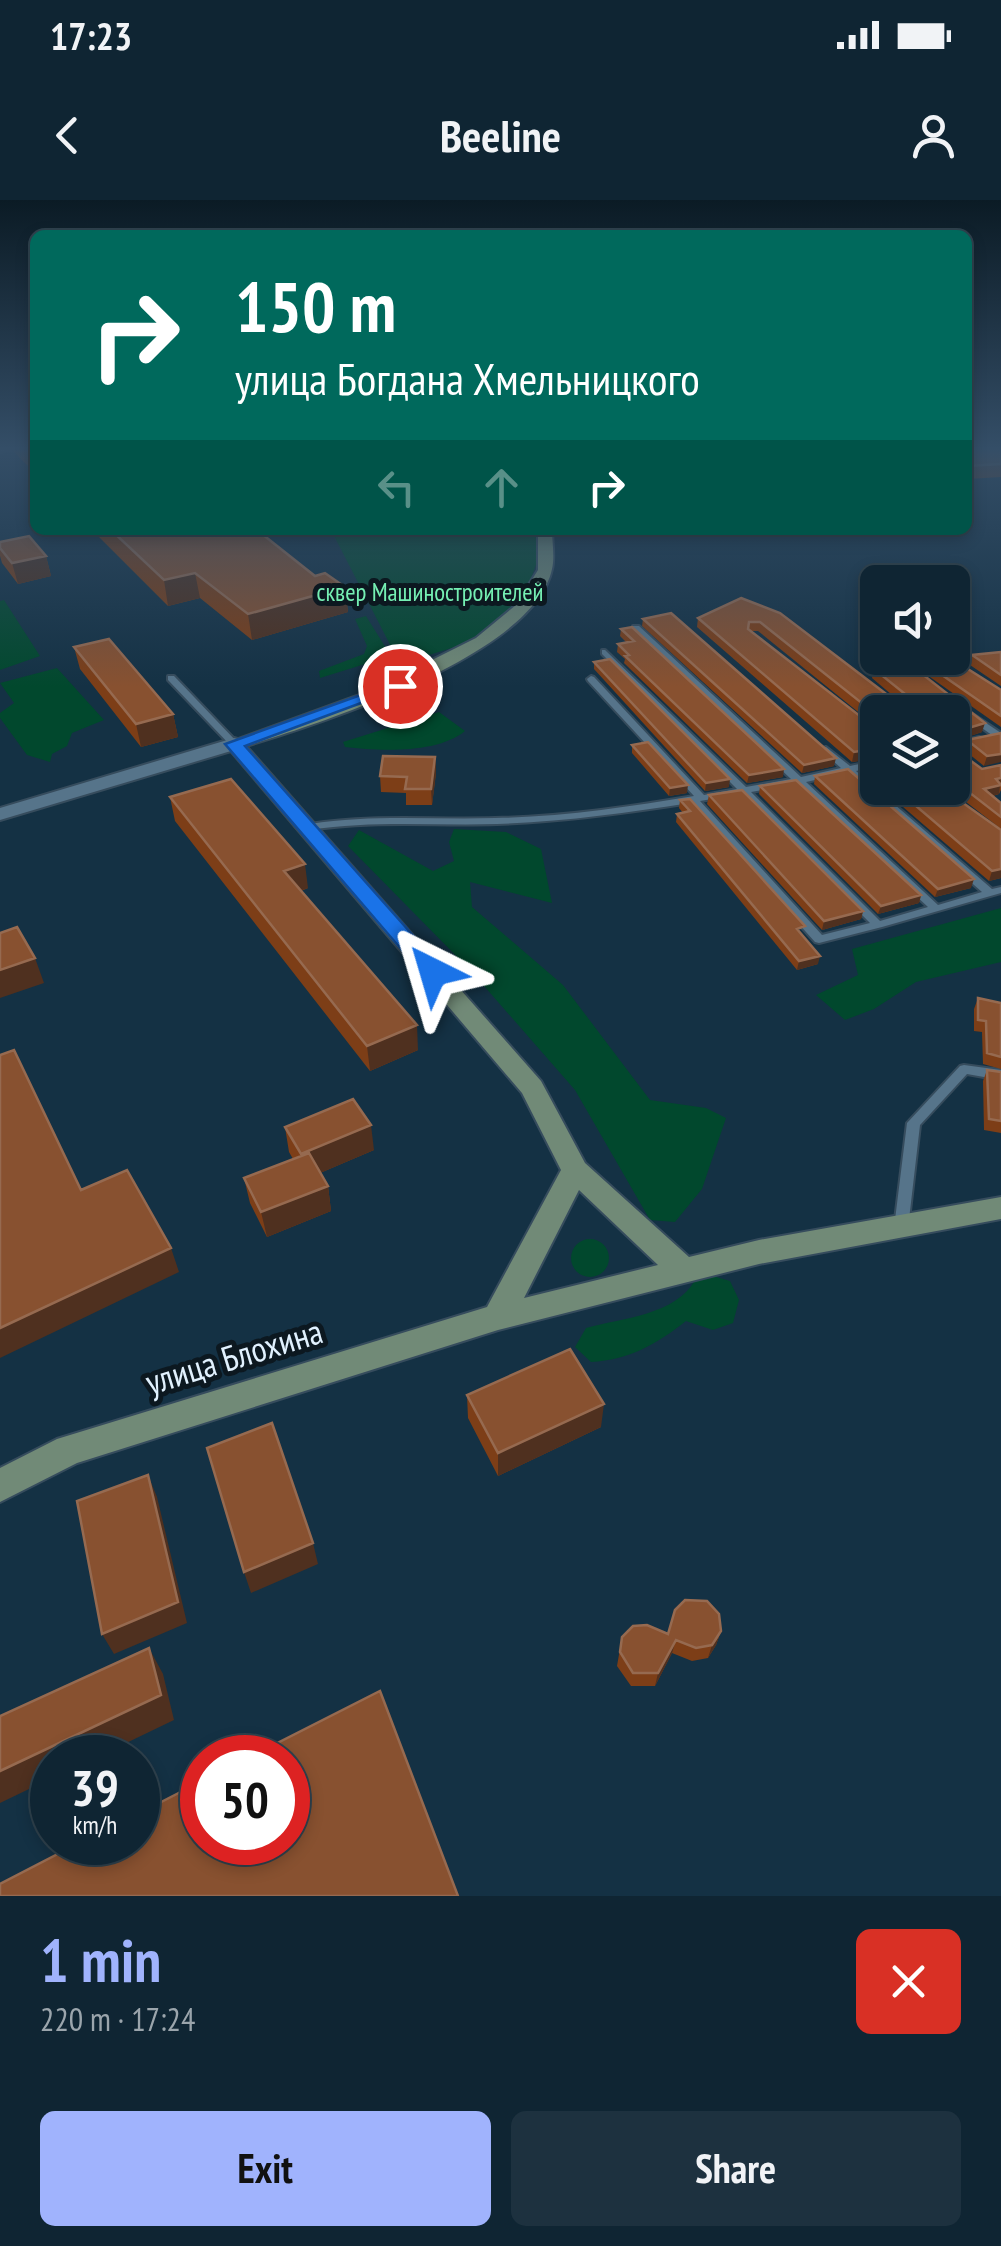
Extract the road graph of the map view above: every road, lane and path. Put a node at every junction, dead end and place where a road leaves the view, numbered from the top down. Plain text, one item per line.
1 (545, 535) edge
2 (636, 628) edge
3 (606, 652) dead end
4 (171, 678) dead end
5 (591, 679) dead end
6 (970, 714) edge
7 (1000, 736) edge
8 (234, 744) junction
9 (819, 744) edge
10 (970, 744) edge
11 (860, 767) edge
12 (849, 770) junction
13 (799, 781) junction
14 (744, 791) junction
15 (697, 799) junction
16 (0, 814) edge
17 (310, 827) junction
18 (996, 892) edge
19 (935, 908) junction
20 (878, 924) junction
21 (1001, 1075) edge
22 (574, 1170) junction
23 (1001, 1208) edge
24 (901, 1229) junction
25 (684, 1271) junction
26 (498, 1317) junction
27 (0, 1486) edge

1 - 8 main road
2 - 13 lane
3 - 14 lane
4 - 8 lane
5 - 15 lane
6 - 7 lane
7 - 10 lane
8 - 16 street
8 - 17 main road
9 - 12 lane
11 - 12 lane
12 - 13 lane
12 - 18 lane
13 - 14 lane
13 - 19 lane
14 - 15 lane
14 - 20 lane
15 - 17 lane
15 - 20 lane
17 - 22 main road
18 - 19 lane
19 - 20 lane
21 - 24 lane
22 - 25 main road
22 - 26 main road
23 - 24 main road, улица Блохина
24 - 25 main road, улица Блохина
25 - 26 main road, улица Блохина
26 - 27 main road, улица Блохина

